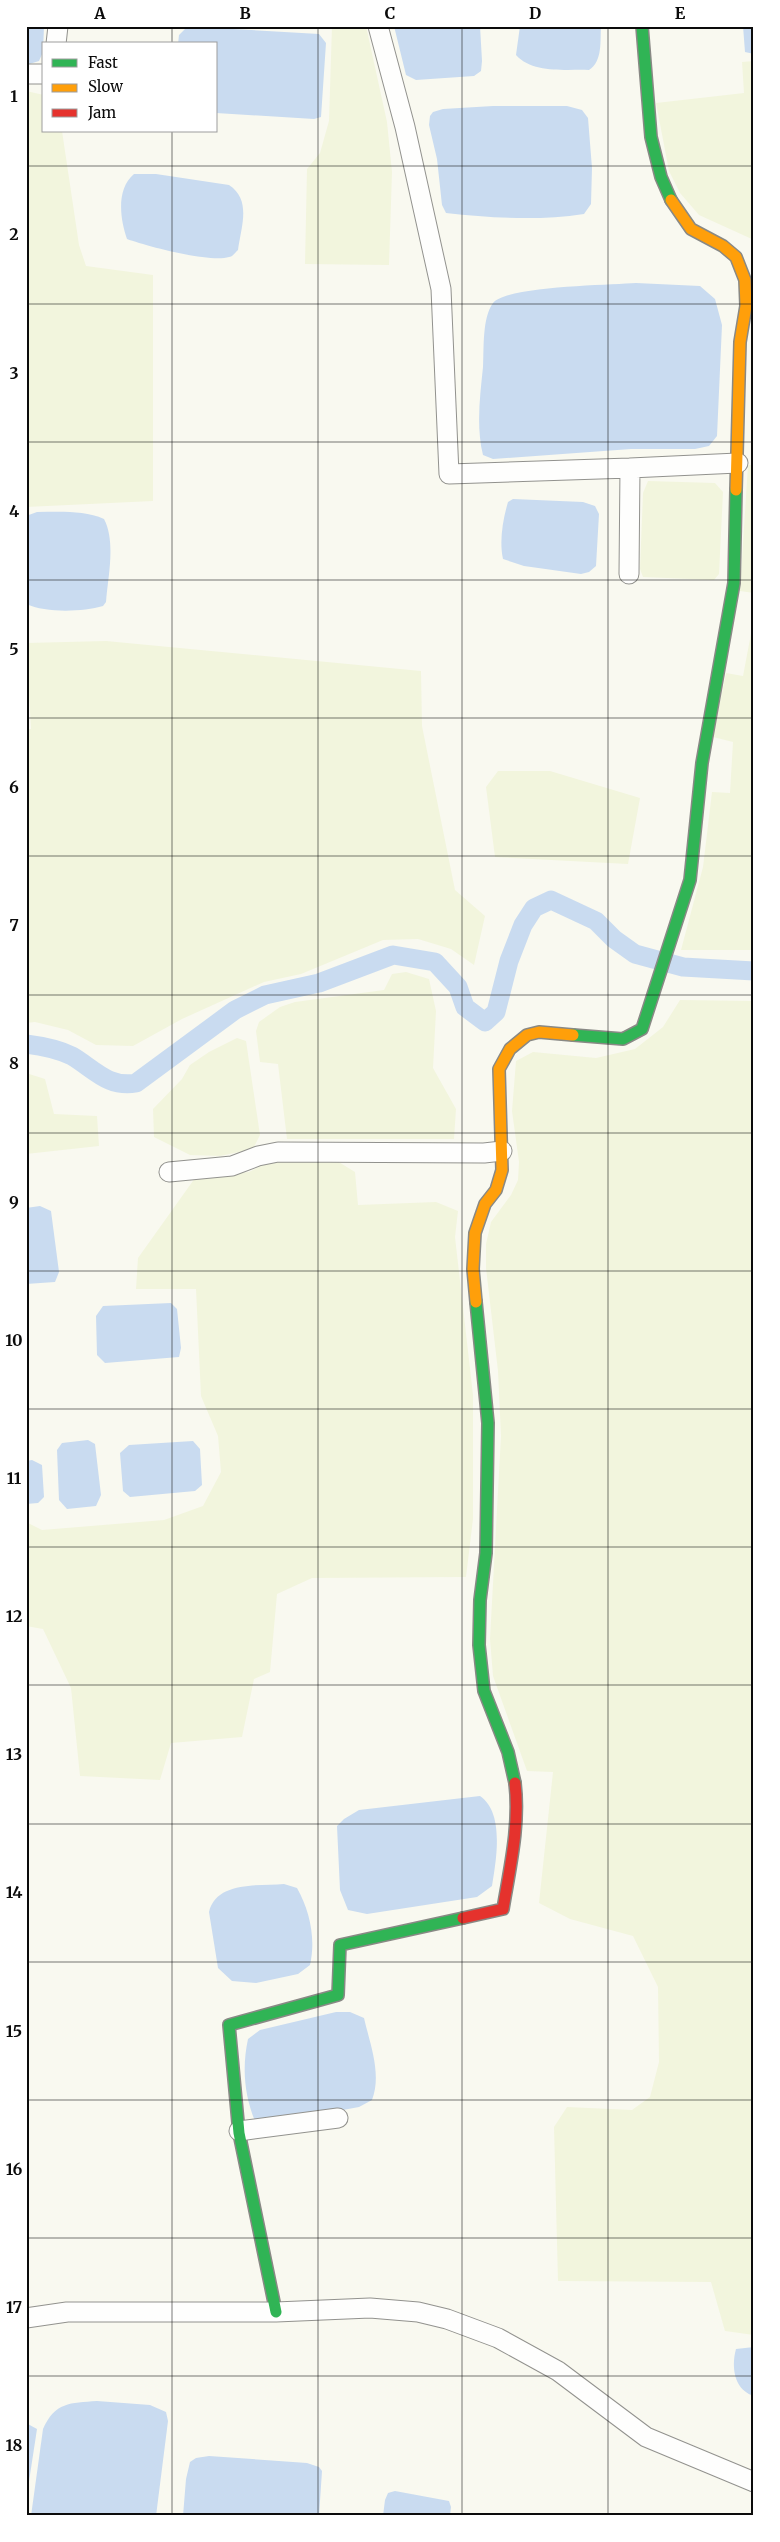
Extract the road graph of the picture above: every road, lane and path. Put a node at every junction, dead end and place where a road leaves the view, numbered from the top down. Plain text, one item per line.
1 (58, 26) edge
2 (378, 26) edge
3 (642, 26) edge
4 (56, 42) edge
5 (26, 74) edge
6 (42, 74) edge
7 (749, 283) edge
8 (738, 463) junction
9 (630, 468) junction
10 (629, 574) dead end
11 (502, 1151) junction
12 (168, 1172) dead end
13 (338, 2118) dead end
14 (239, 2131) junction
15 (276, 2312) junction
16 (26, 2318) edge
17 (754, 2482) edge

1 - 4 street
2 - 9 street
3 - 7 street
5 - 6 street
7 - 8 street
8 - 9 street
8 - 11 street
9 - 10 street
11 - 12 street
11 - 14 street
13 - 14 street
14 - 15 street
15 - 16 street
15 - 17 street

